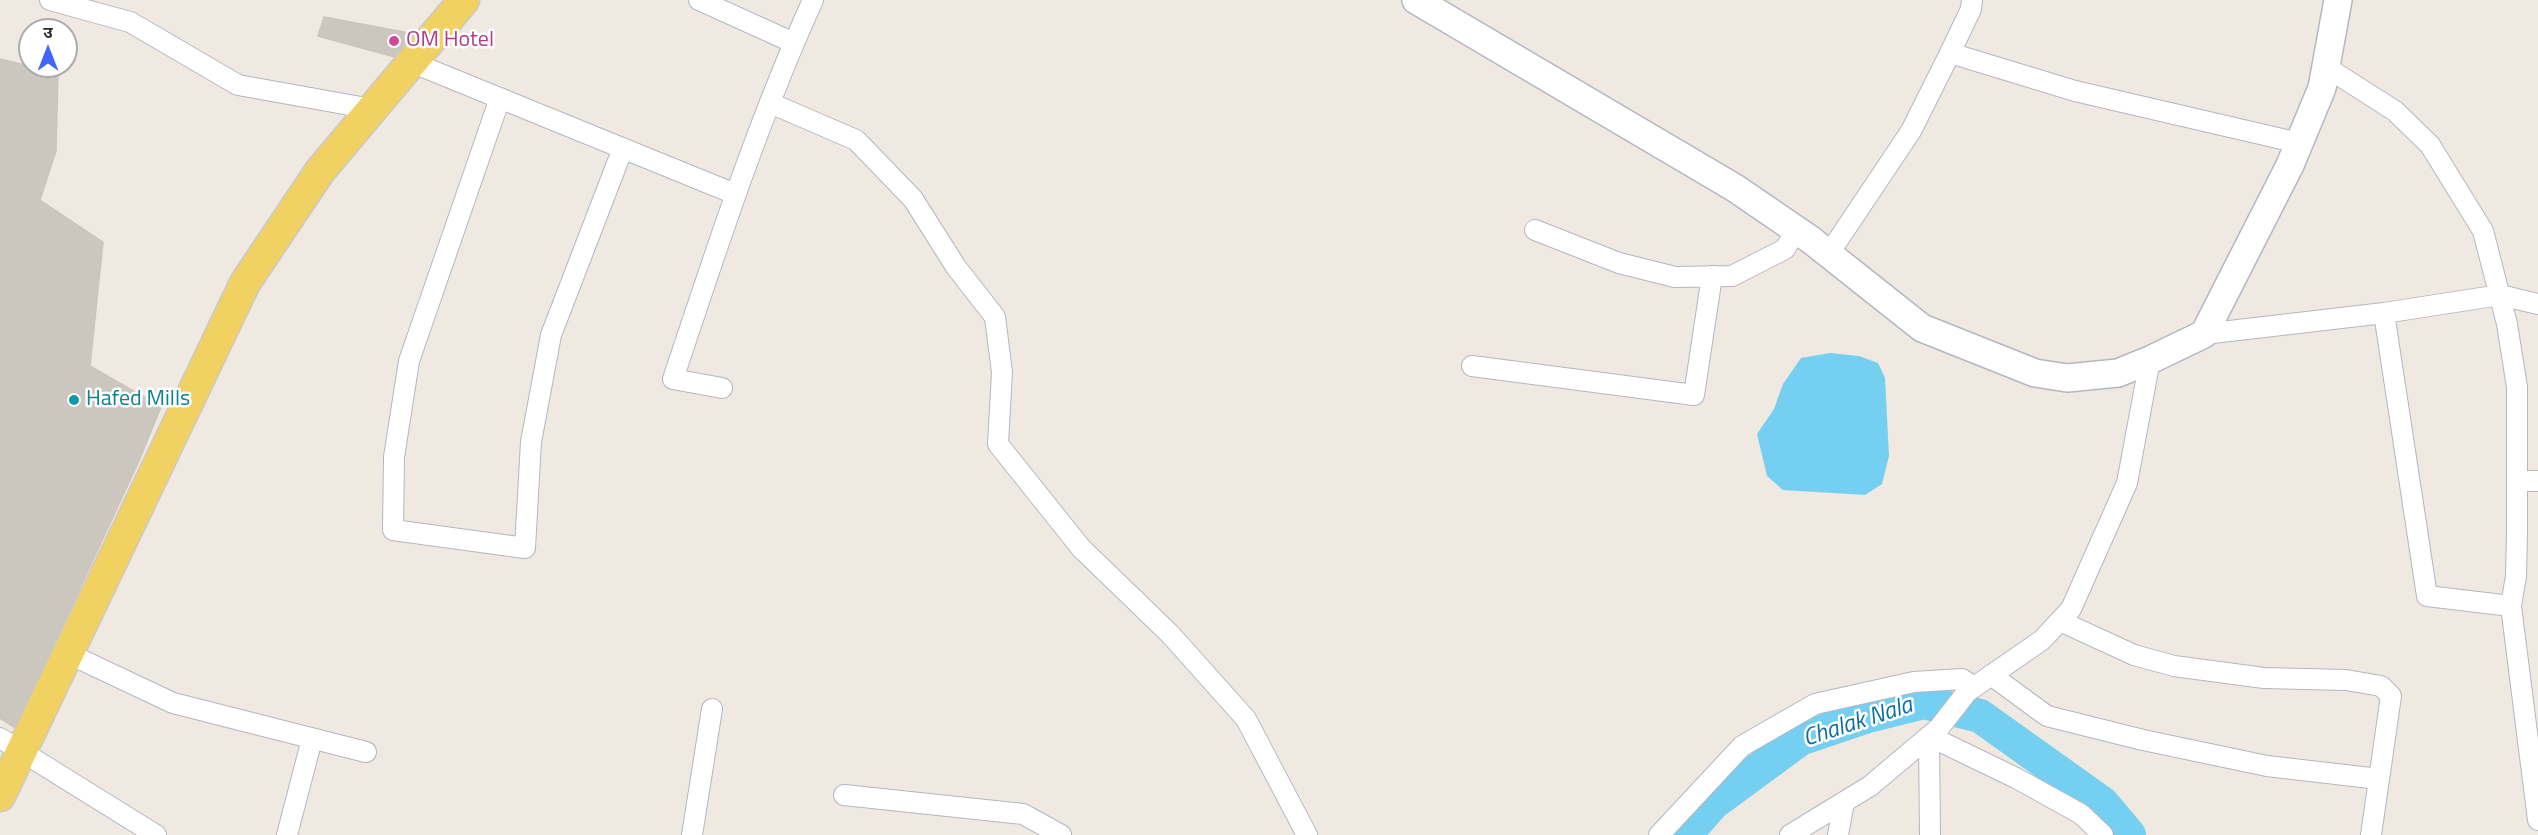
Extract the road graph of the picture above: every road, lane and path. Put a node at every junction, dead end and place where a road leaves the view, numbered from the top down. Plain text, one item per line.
1 (50, 0) edge
2 (699, 0) edge
3 (813, 0) edge
4 (1416, 0) edge
5 (1972, 0) edge
6 (2338, 0) edge
7 (459, 1) edge
8 (794, 43) junction
9 (1950, 53) junction
10 (411, 62) junction
11 (2326, 67) junction
12 (500, 98) junction
13 (770, 103) junction
14 (372, 109) junction
15 (2299, 143) junction
16 (622, 148) junction
17 (735, 194) junction
18 (1535, 230) dead end
19 (1796, 230) junction
20 (1828, 255) junction
21 (1712, 276) junction
22 (2500, 296) junction
23 (2538, 304) edge
24 (2384, 313) junction
25 (2204, 334) junction
26 (2150, 360) junction
27 (1472, 366) dead end
28 (722, 388) dead end
29 (2538, 480) edge
30 (2518, 481) junction
31 (2511, 606) junction
32 (2060, 621) junction
33 (67, 653) junction
34 (1991, 675) junction
35 (2529, 689) edge
36 (1970, 690) junction
37 (712, 709) dead end
38 (1934, 732) junction
39 (312, 739) junction
40 (10, 745) edge
41 (366, 752) dead end
42 (2379, 779) junction
43 (844, 795) dead end
44 (0, 796) edge
45 (1844, 802) junction
46 (2538, 820) edge
47 (156, 835) edge
48 (287, 835) edge
49 (692, 835) edge
50 (1061, 835) edge
51 (1307, 835) edge
52 (1659, 835) edge
53 (1790, 835) edge
54 (1838, 835) edge
55 (1930, 835) edge
56 (2103, 835) edge
57 (2371, 835) edge

1 - 14 street
2 - 8 street
3 - 8 street
4 - 19 street
5 - 9 street
6 - 11 street
7 - 10 main road
8 - 13 street
9 - 15 street
9 - 20 street
10 - 12 street
10 - 14 main road
11 - 15 street
11 - 22 street
12 - 16 street
12 - 16 street
13 - 17 street
13 - 51 street
14 - 33 main road
15 - 25 street
16 - 17 street
17 - 28 street
18 - 21 street
19 - 20 street
19 - 21 street
20 - 26 street
21 - 27 street
22 - 23 street
22 - 24 street
22 - 30 street
24 - 25 street
24 - 31 street
25 - 26 street
26 - 32 street
29 - 30 street
30 - 31 street
31 - 35 street
32 - 34 street
32 - 42 street
33 - 39 street
33 - 40 main road
34 - 36 street
34 - 42 street
35 - 46 street
36 - 38 street
36 - 52 street
37 - 49 street
38 - 45 street
38 - 55 street
38 - 56 street
39 - 41 street
39 - 48 street
40 - 44 main road
40 - 47 street
42 - 57 street
43 - 50 street
45 - 53 street
45 - 54 street

